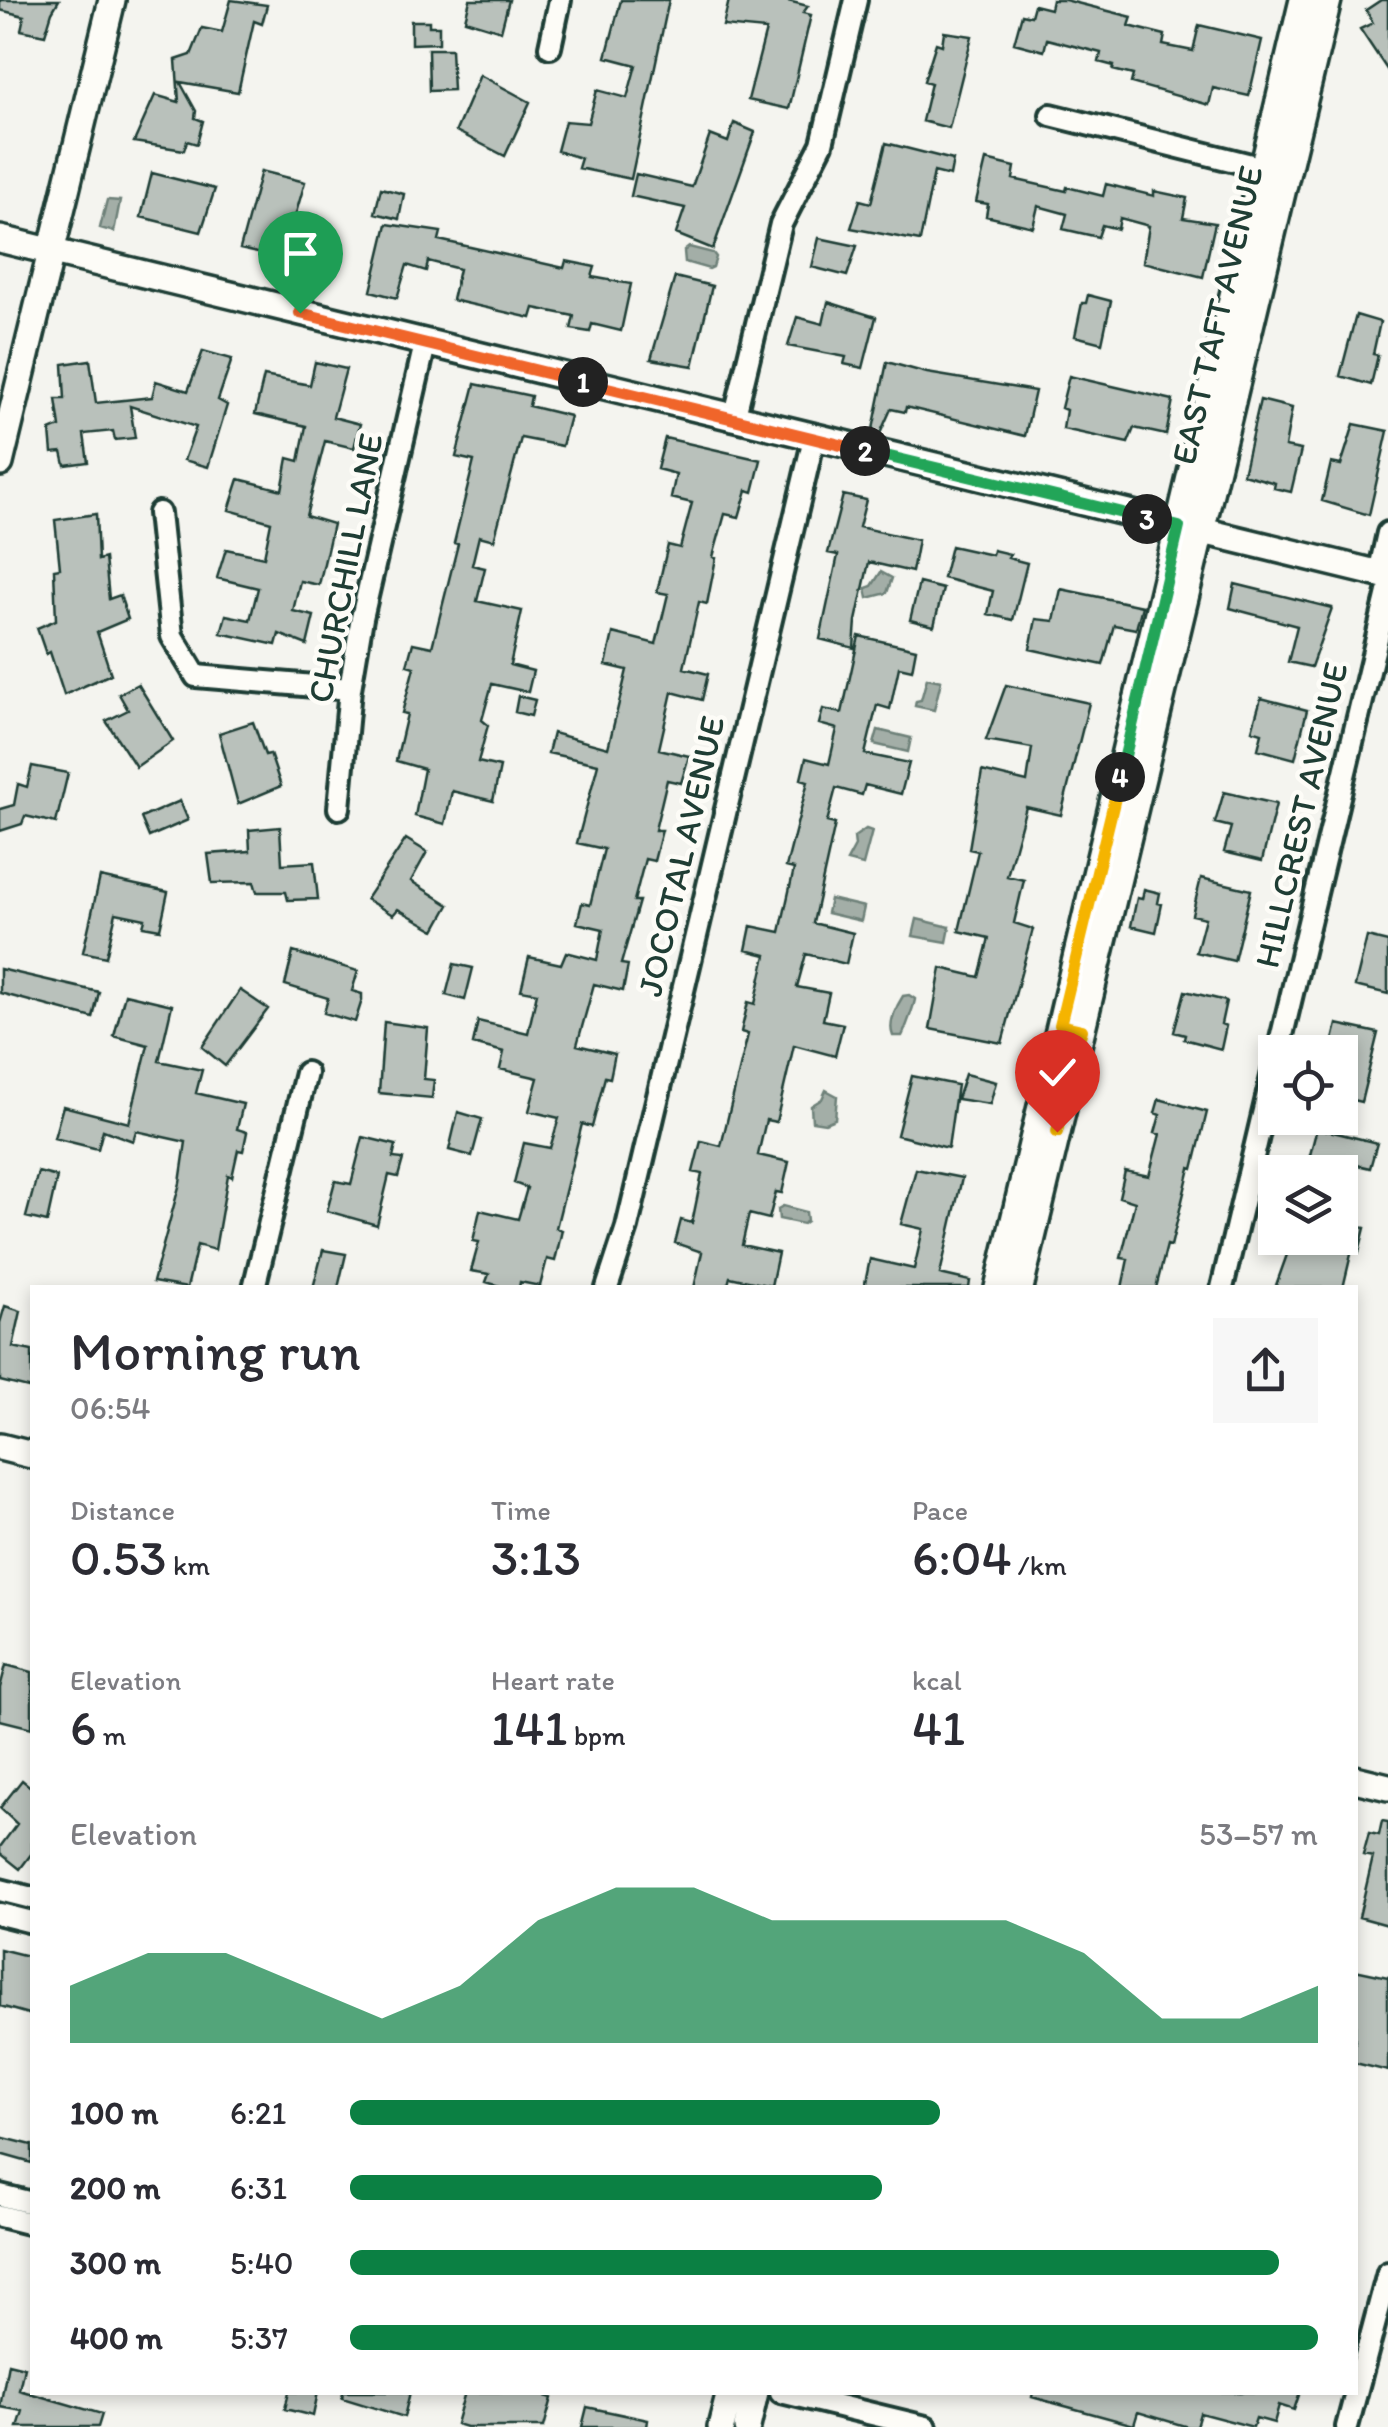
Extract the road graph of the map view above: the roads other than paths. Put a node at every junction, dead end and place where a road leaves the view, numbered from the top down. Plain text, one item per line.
1 (112, 0) edge
2 (560, 0) edge
3 (856, 0) edge
4 (1303, 0) edge
5 (1328, 0) edge
6 (550, 47) dead end
7 (1051, 115) dead end
8 (1275, 172) junction
9 (0, 239) edge
10 (51, 252) junction
11 (425, 344) junction
12 (734, 419) junction
13 (814, 438) junction
14 (0, 463) edge
15 (159, 513) dead end
16 (1190, 530) junction
17 (1388, 533) edge
18 (1385, 581) edge
19 (350, 688) junction
20 (339, 808) dead end
21 (1282, 1035) edge
22 (306, 1074) dead end
23 (1258, 1135) edge
24 (1022, 1232) junction
25 (255, 1285) edge
26 (608, 1285) edge
27 (999, 1285) edge
28 (1020, 1285) edge
29 (1223, 1285) edge
30 (0, 1447) edge
31 (30, 1454) edge
32 (1358, 1780) edge
33 (1388, 1787) edge
34 (0, 1890) edge
35 (30, 1898) edge
36 (0, 1914) edge
37 (30, 1922) edge
38 (0, 2195) edge
39 (30, 2202) edge
40 (0, 2216) edge
41 (30, 2224) edge
42 (1388, 2273) edge
43 (1382, 2325) edge
44 (1358, 2393) edge
45 (729, 2395) edge
46 (754, 2395) edge
47 (793, 2395) edge
48 (1357, 2395) edge
49 (722, 2427) edge
50 (746, 2427) edge
51 (926, 2427) edge
52 (1346, 2427) edge

1 - 10 street
2 - 6 street
3 - 12 street
4 - 8 street, EAST TAFT AVENUE
5 - 8 street, EAST TAFT AVENUE
7 - 8 street
8 - 16 street, EAST TAFT AVENUE
9 - 10 street
10 - 11 street
10 - 14 street
11 - 12 street
11 - 19 street, CHURCHILL LANE
12 - 13 street
13 - 16 street
13 - 26 street, JOCOTAL AVENUE
15 - 19 street
16 - 18 street
16 - 24 street, EAST TAFT AVENUE
17 - 18 street, HILLCREST AVENUE
18 - 21 street, HILLCREST AVENUE
19 - 20 street, CHURCHILL LANE
22 - 25 street
23 - 29 street
24 - 27 street, EAST TAFT AVENUE
24 - 28 street, EAST TAFT AVENUE
30 - 31 street
32 - 33 street
34 - 35 street
36 - 37 street
38 - 39 street
40 - 41 street
42 - 43 street
43 - 44 street
45 - 49 street
46 - 50 street
47 - 51 street
48 - 52 street

